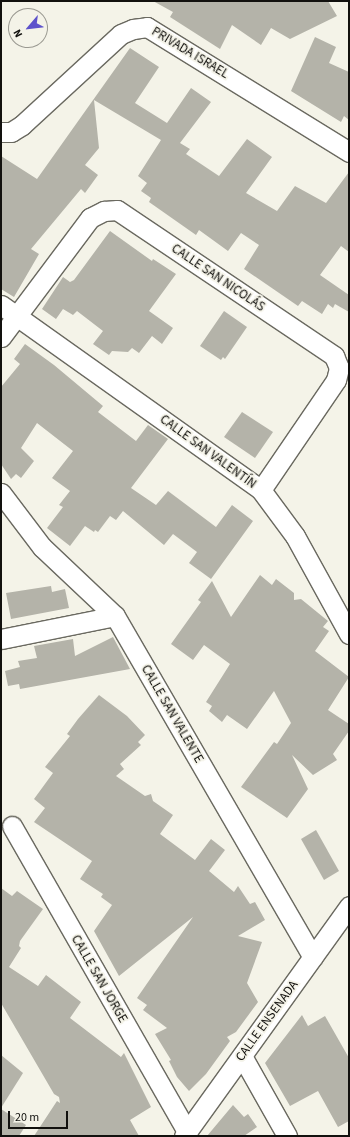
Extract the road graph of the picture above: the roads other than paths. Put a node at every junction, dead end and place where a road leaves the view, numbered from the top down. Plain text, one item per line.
1 (1, 132) edge
2 (349, 152) edge
3 (1, 305) edge
4 (17, 316) junction
5 (1, 337) edge
6 (261, 490) junction
7 (1, 493) edge
8 (114, 616) junction
9 (349, 634) edge
10 (1, 639) edge
11 (12, 826) dead end
12 (349, 906) edge
13 (313, 957) junction
14 (242, 1056) junction
15 (186, 1134) edge
16 (287, 1136) edge

1 - 2 street, PRIVADA ISRAEL
3 - 4 street, CALLE SAN VALENTÍN
4 - 5 street, CALLE SAN NICOLÁS
4 - 6 street, CALLE SAN VALENTÍN
4 - 6 street, CALLE SAN NICOLÁS
6 - 9 street, CALLE SAN VALENTÍN
7 - 8 street, CALLE SAN VALENTE
8 - 10 street
8 - 13 street, CALLE SAN VALENTE
11 - 15 street, CALLE SAN JORGE
12 - 13 street, CALLE ENSENADA
13 - 14 street, CALLE ENSENADA
14 - 15 street, CALLE ENSENADA
14 - 16 street

